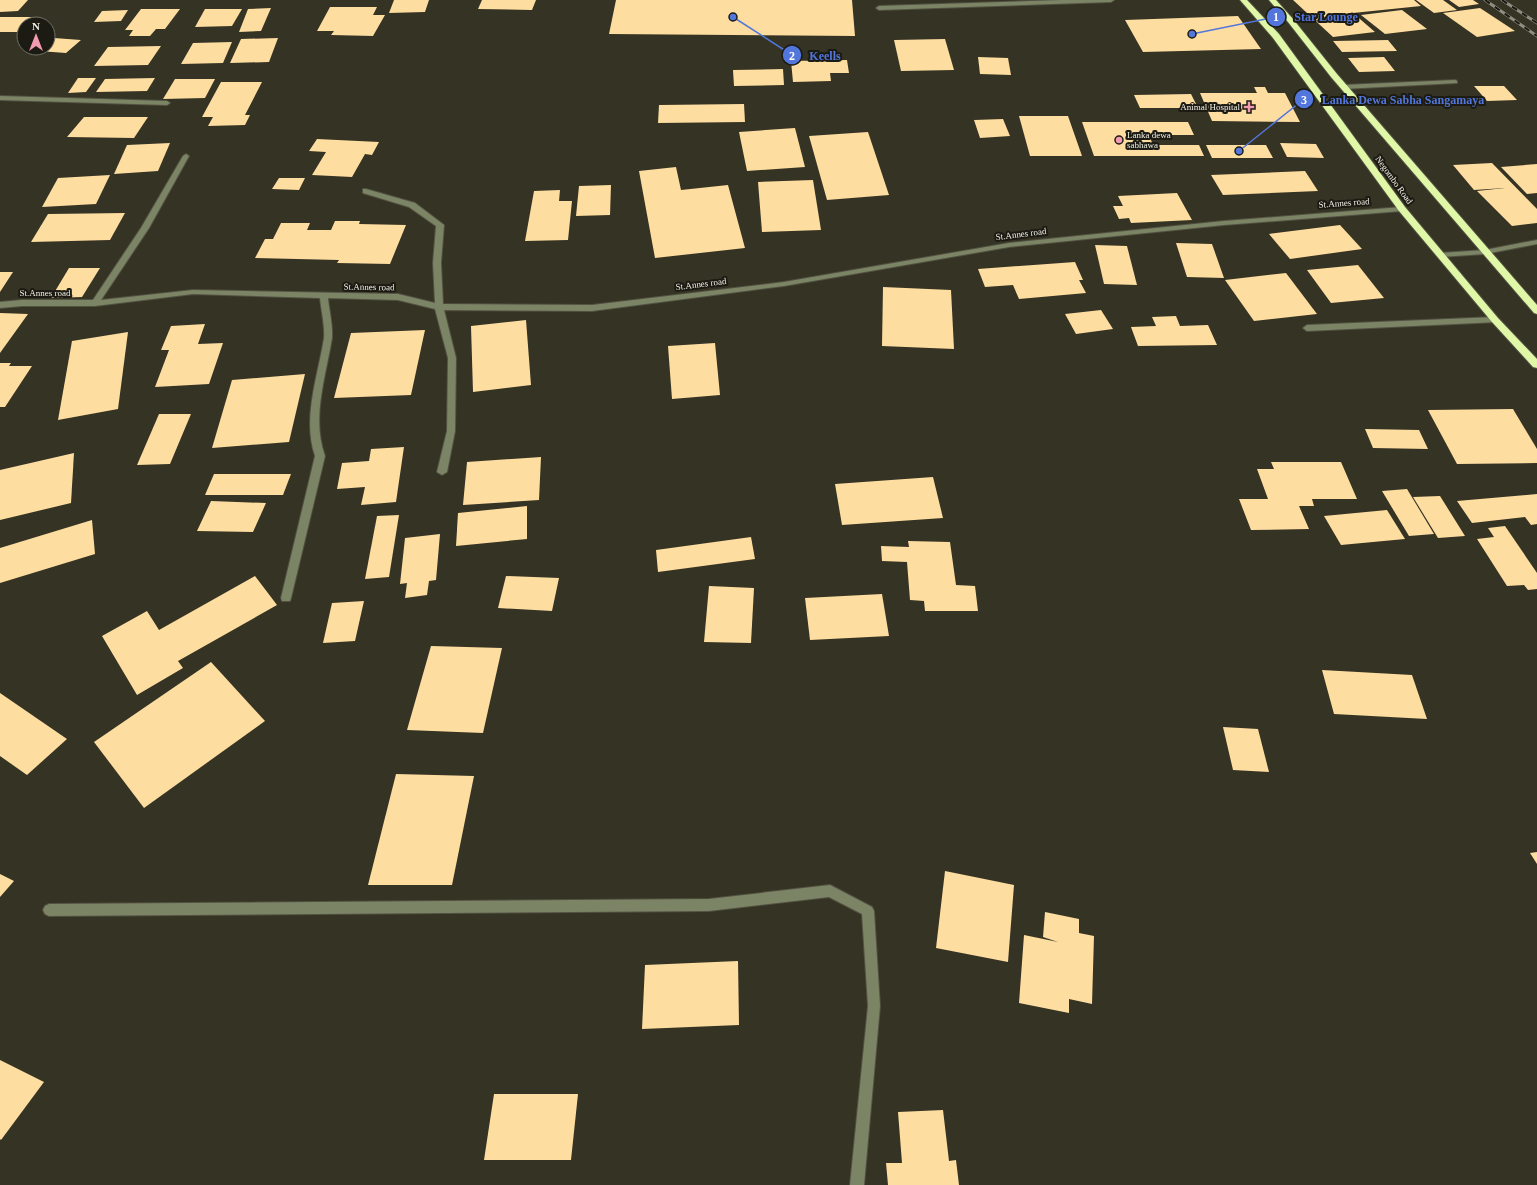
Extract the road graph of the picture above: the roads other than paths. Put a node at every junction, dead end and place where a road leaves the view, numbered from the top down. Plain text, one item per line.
1 (1112, 0) edge
2 (1243, 0) edge
3 (1272, 0) edge
4 (879, 8) dead end
5 (1455, 82) dead end
6 (1343, 87) junction
7 (0, 98) edge
8 (167, 103) dead end
9 (186, 156) dead end
10 (366, 191) dead end
11 (1402, 209) junction
12 (1537, 242) edge
13 (1485, 252) junction
14 (1440, 255) junction
15 (324, 296) junction
16 (95, 303) junction
17 (0, 305) edge
18 (439, 307) junction
19 (1537, 311) edge
20 (1495, 320) junction
21 (1307, 328) dead end
22 (1537, 365) edge
23 (442, 472) dead end
24 (286, 598) dead end
25 (49, 910) dead end
26 (857, 1185) edge

1 - 4 street
2 - 11 highway, Negombo Road
3 - 6 highway, Negombo Road
5 - 6 street
6 - 13 highway, Negombo Road
7 - 8 street
9 - 16 street
10 - 18 street
11 - 14 highway, Negombo Road
11 - 18 street, St.Annes road
12 - 13 street
13 - 14 street
13 - 19 highway, Negombo Road
14 - 20 highway, Negombo Road
15 - 16 street, St.Annes road
15 - 18 street, St.Annes road
15 - 24 street
16 - 17 street, St.Annes road
18 - 23 street
20 - 21 street
20 - 22 highway, Negombo Road
25 - 26 street

